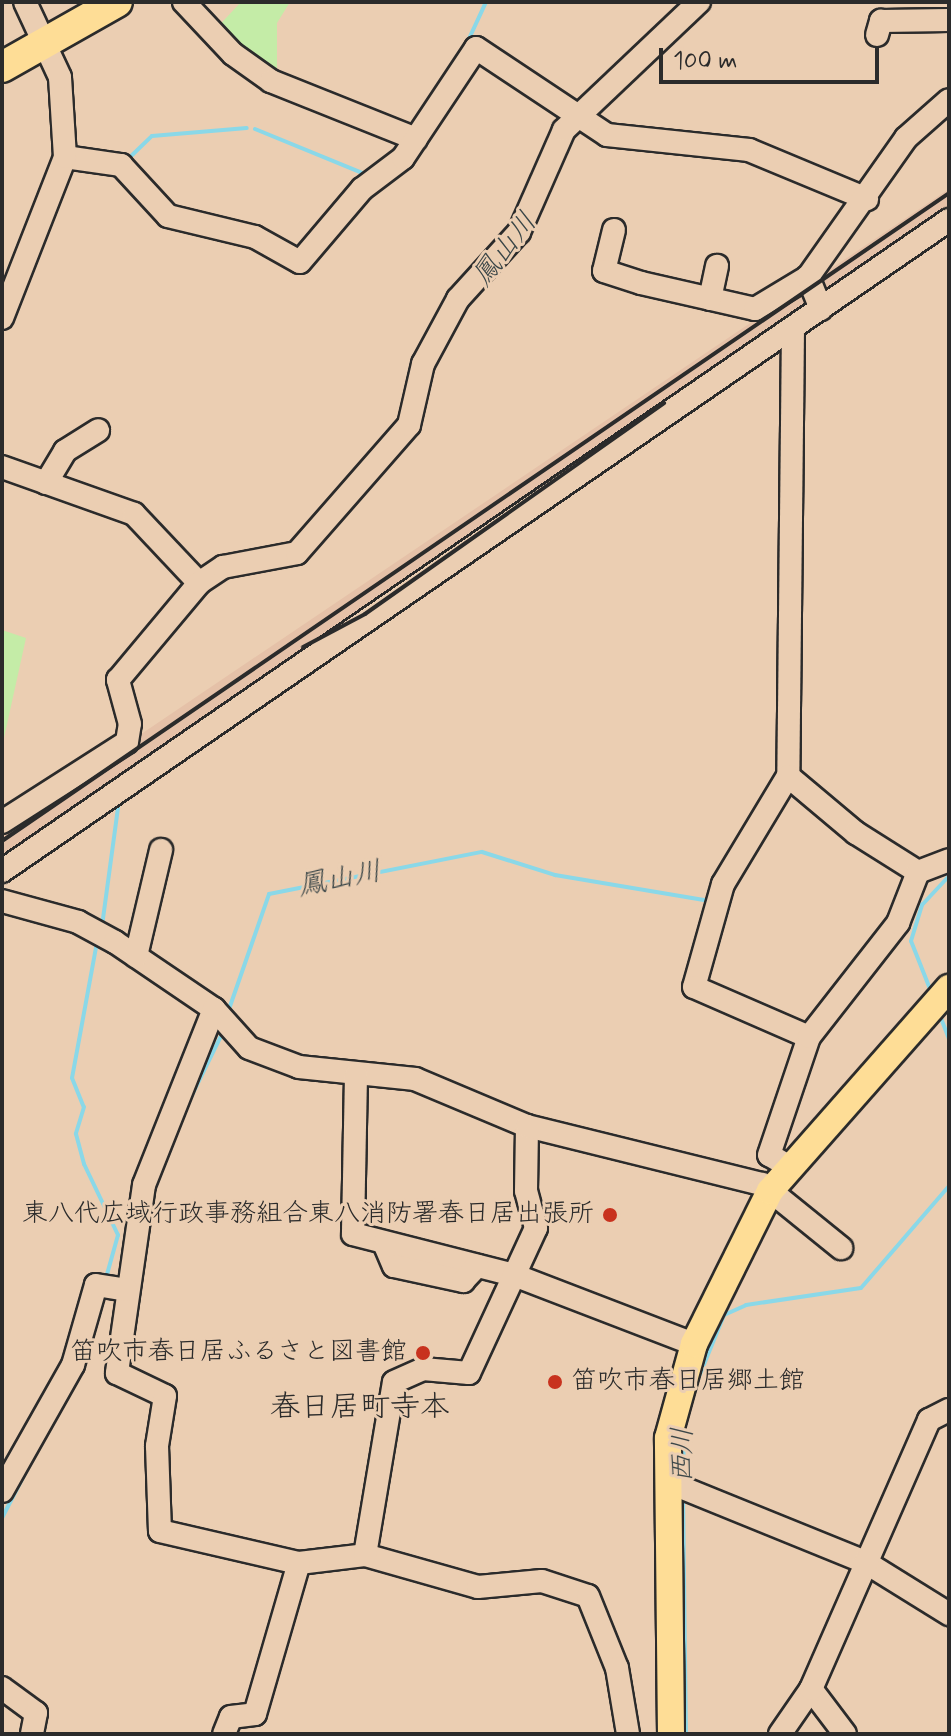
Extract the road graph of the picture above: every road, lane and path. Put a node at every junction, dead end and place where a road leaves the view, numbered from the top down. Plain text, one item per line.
1 (25, 2) edge
2 (117, 2) edge
3 (184, 2) edge
4 (699, 2) edge
5 (949, 20) edge
6 (877, 35) dead end
7 (48, 46) junction
8 (2, 67) edge
9 (949, 100) edge
10 (584, 113) junction
11 (416, 139) junction
12 (65, 157) junction
13 (867, 199) junction
14 (949, 220) edge
15 (614, 230) dead end
16 (717, 266) dead end
17 (808, 277) junction
18 (710, 299) junction
19 (821, 309) junction
20 (2, 318) edge
21 (793, 328) junction
22 (98, 430) dead end
23 (2, 467) edge
24 (46, 483) junction
25 (199, 583) junction
26 (788, 776) junction
27 (2, 822) edge
28 (161, 850) dead end
29 (949, 860) edge
30 (2, 871) edge
31 (918, 872) junction
32 (2, 901) edge
33 (136, 956) junction
34 (940, 999) edge
35 (214, 1009) junction
36 (809, 1037) junction
37 (356, 1075) junction
38 (527, 1126) junction
39 (790, 1167) junction
40 (770, 1191) junction
41 (841, 1248) dead end
42 (514, 1275) junction
43 (114, 1288) junction
44 (694, 1344) junction
45 (949, 1410) edge
46 (678, 1486) junction
47 (2, 1491) edge
48 (365, 1555) junction
49 (865, 1562) junction
50 (299, 1563) junction
51 (949, 1614) edge
52 (2, 1688) edge
53 (811, 1689) junction
54 (32, 1734) edge
55 (224, 1734) edge
56 (628, 1734) edge
57 (671, 1734) edge
58 (780, 1734) edge
59 (845, 1734) edge

1 - 7 street
2 - 7 highway
3 - 11 street
4 - 10 street
5 - 6 street
7 - 8 highway
7 - 12 street
9 - 13 street
10 - 11 street
10 - 13 street
10 - 25 street
11 - 12 street
12 - 20 street
13 - 17 street
14 - 19 street
15 - 18 street
16 - 18 street
17 - 18 street
17 - 19 street
19 - 21 street
21 - 26 street
21 - 30 street
22 - 24 street
23 - 24 street
24 - 25 street
25 - 27 street
26 - 31 street
26 - 36 street
28 - 33 street
29 - 31 street
31 - 36 street
32 - 33 street
33 - 35 street
34 - 39 main road
35 - 37 street
35 - 43 street
36 - 39 street
37 - 38 street
37 - 42 street
38 - 40 street
38 - 42 street
39 - 40 main road
40 - 41 street
40 - 44 main road
42 - 44 street
42 - 48 street
43 - 47 street
43 - 50 street
44 - 46 main road
45 - 49 street
46 - 49 street
46 - 57 main road
48 - 50 street
48 - 56 street
49 - 51 street
49 - 53 street
50 - 55 street
52 - 54 street
53 - 58 street
53 - 59 street

